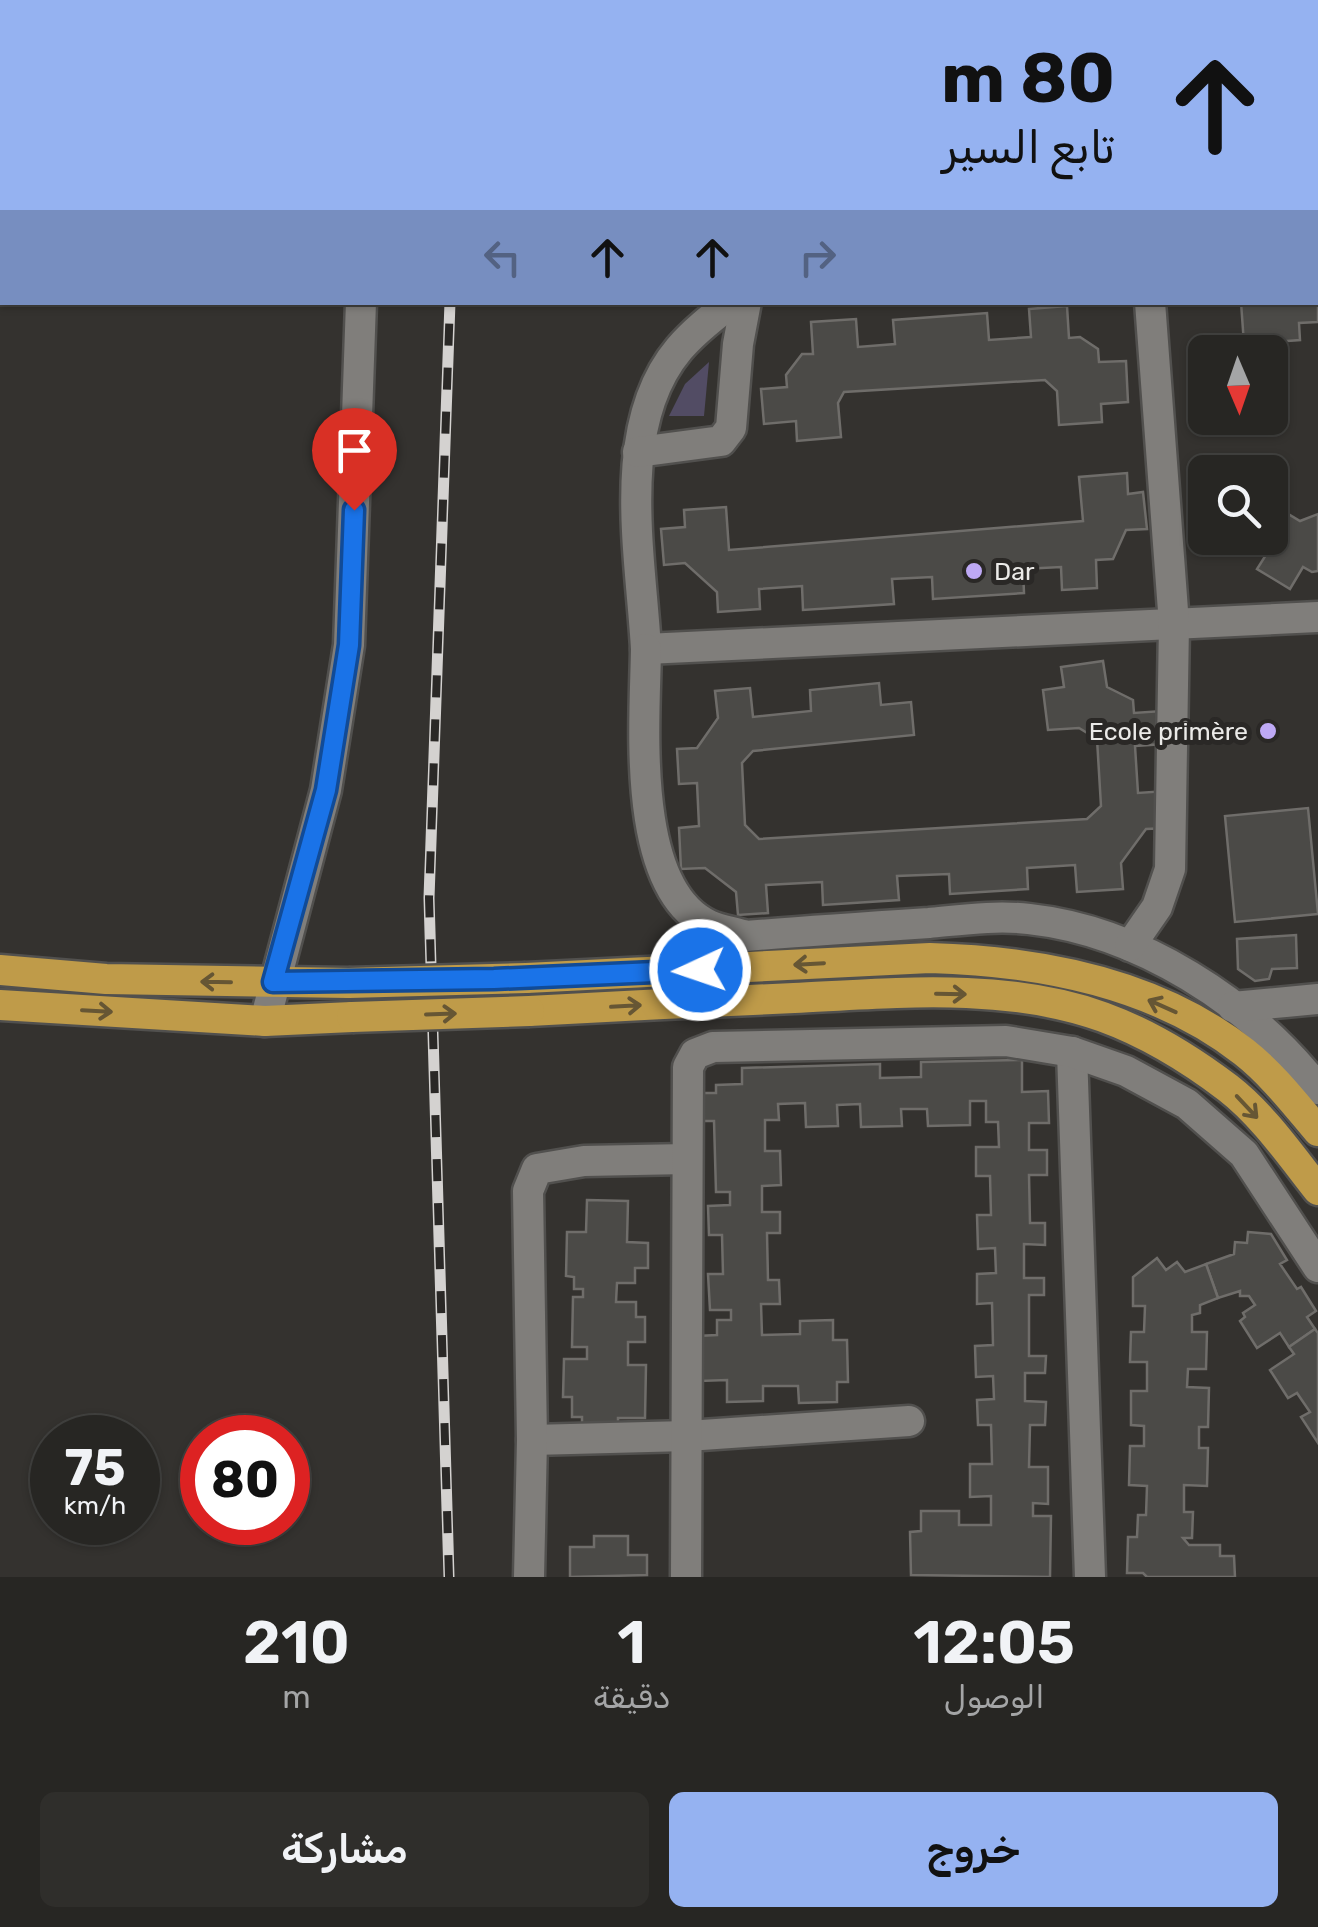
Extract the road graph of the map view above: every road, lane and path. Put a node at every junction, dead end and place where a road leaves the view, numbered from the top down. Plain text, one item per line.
1 (361, 305) edge
2 (729, 305) edge
3 (745, 305) edge
4 (1150, 305) edge
5 (638, 452) junction
6 (1318, 617) edge
7 (1174, 624) junction
8 (646, 650) junction
9 (708, 925) junction
10 (1130, 946) junction
11 (0, 970) edge
12 (700, 970) junction
13 (273, 982) junction
14 (1318, 999) edge
15 (0, 1005) edge
16 (1233, 1007) junction
17 (265, 1021) junction
18 (1072, 1052) junction
19 (1318, 1089) edge
20 (1318, 1131) edge
21 (688, 1159) junction
22 (1318, 1190) edge
23 (1318, 1267) edge
24 (909, 1421) dead end
25 (687, 1436) junction
26 (532, 1440) junction
27 (529, 1577) edge
28 (686, 1577) edge
29 (1090, 1577) edge

1 - 13 street
2 - 5 street
3 - 5 street
4 - 7 street
5 - 8 street
6 - 7 street
7 - 8 street
7 - 10 street
8 - 9 street
9 - 10 street
9 - 12 street
10 - 16 street
13 -> 11 highway
12 - 13 highway, bridge
20 -> 12 highway
13 - 17 street
14 - 16 street
15 -> 17 highway
16 - 19 street
17 -> 22 highway, bridge
18 - 21 street
18 - 23 street
18 - 29 street
21 - 25 street
21 - 26 street
24 - 25 street
25 - 26 street
25 - 28 street
26 - 27 street

